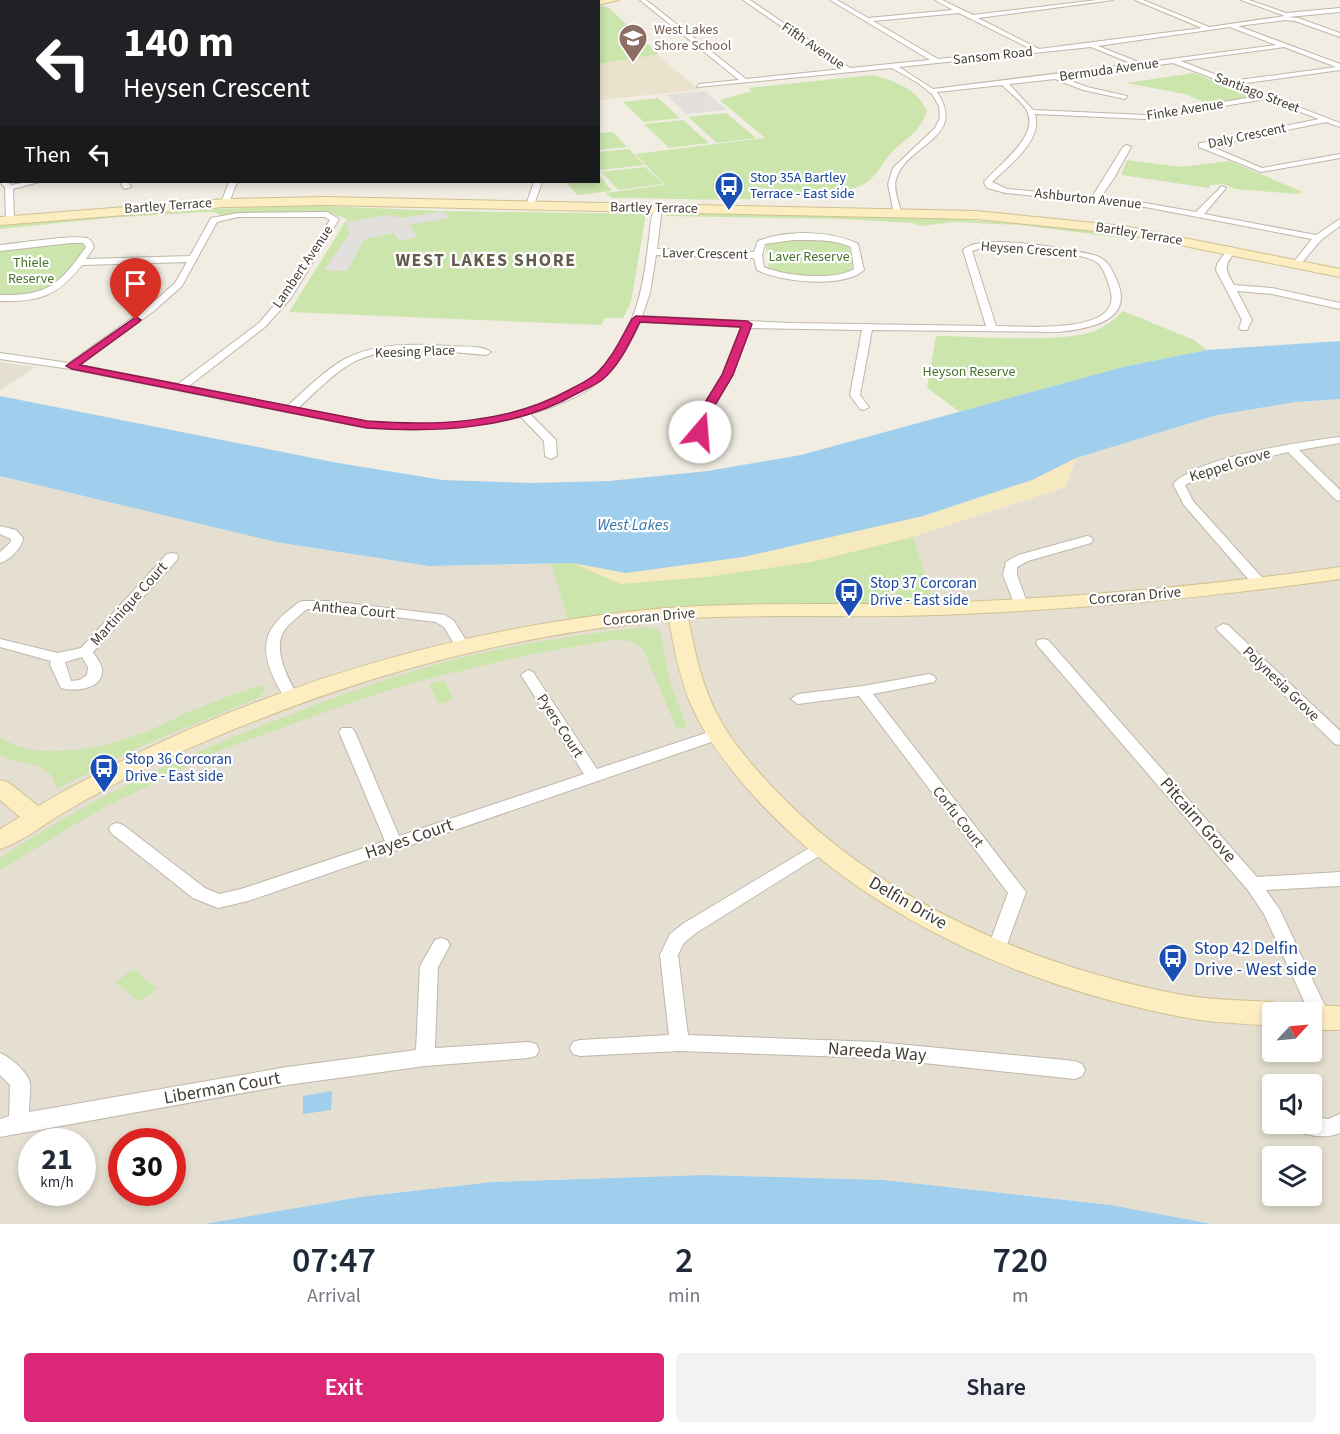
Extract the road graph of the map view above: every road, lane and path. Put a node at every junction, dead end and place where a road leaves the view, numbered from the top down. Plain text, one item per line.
1 (615, 0) edge
2 (643, 0) edge
3 (746, 0) edge
4 (833, 0) edge
5 (938, 0) edge
6 (1110, 0) edge
7 (1138, 0) edge
8 (1244, 0) edge
9 (600, 3) edge
10 (1340, 10) edge
11 (959, 11) junction
12 (1286, 16) junction
13 (972, 17) junction
14 (1296, 17) junction
15 (867, 20) junction
16 (1229, 26) junction
17 (1209, 28) junction
18 (1340, 35) edge
19 (1091, 45) junction
20 (1286, 45) junction
21 (1039, 51) junction
22 (1173, 61) junction
23 (938, 62) junction
24 (1142, 66) junction
25 (895, 67) junction
26 (1340, 67) edge
27 (850, 71) junction
28 (1056, 77) junction
29 (746, 81) junction
30 (1004, 83) junction
31 (1230, 83) junction
32 (699, 86) dead end
33 (932, 91) junction
34 (1125, 97) dead end
35 (1266, 97) junction
36 (1033, 112) junction
37 (1327, 120) junction
38 (1340, 125) edge
39 (1127, 147) dead end
40 (1340, 156) edge
41 (3, 183) edge
42 (233, 183) edge
43 (538, 183) edge
44 (1222, 188) dead end
45 (1095, 198) junction
46 (225, 203) junction
47 (530, 205) junction
48 (658, 208) junction
49 (897, 212) junction
50 (1199, 214) junction
51 (5, 220) edge
52 (1340, 222) edge
53 (1318, 238) junction
54 (0, 248) edge
55 (1232, 250) junction
56 (652, 252) junction
57 (758, 255) junction
58 (193, 259) junction
59 (79, 262) junction
60 (1296, 264) junction
61 (1340, 273) edge
62 (1232, 288) junction
63 (0, 298) edge
64 (1340, 306) edge
65 (636, 319) junction
66 (747, 324) junction
67 (868, 327) junction
68 (1244, 328) dead end
69 (992, 329) junction
70 (486, 352) dead end
71 (0, 356) edge
72 (72, 366) junction
73 (182, 387) junction
74 (864, 407) dead end
75 (290, 409) junction
76 (523, 413) junction
77 (1340, 440) edge
78 (705, 446) dead end
79 (1290, 447) junction
80 (551, 456) dead end
81 (1340, 497) edge
82 (0, 530) edge
83 (1087, 540) dead end
84 (172, 557) dead end
85 (0, 559) edge
86 (1340, 573) edge
87 (1261, 585) junction
88 (1021, 605) junction
89 (677, 613) junction
90 (1223, 628) dead end
91 (0, 643) edge
92 (1043, 643) dead end
93 (463, 646) junction
94 (86, 651) junction
95 (58, 658) junction
96 (528, 675) dead end
97 (928, 679) dead end
98 (863, 691) junction
99 (292, 698) junction
100 (798, 699) dead end
101 (346, 732) dead end
102 (718, 734) junction
103 (1340, 740) edge
104 (593, 776) junction
105 (0, 788) edge
106 (37, 818) junction
107 (117, 829) dead end
108 (0, 840) edge
109 (394, 843) junction
110 (821, 847) junction
111 (1340, 879) edge
112 (1253, 884) junction
113 (441, 945) dead end
114 (996, 950) junction
115 (1262, 1013) edge
116 (1324, 1019) edge
117 (679, 1043) junction
118 (580, 1048) dead end
119 (529, 1050) dead end
120 (425, 1057) junction
121 (0, 1062) edge
122 (1075, 1070) dead end
123 (1340, 1123) edge
124 (10, 1125) edge
125 (1322, 1127) edge

1 - 9 street
2 - 29 street
3 - 27 street, Fifth Avenue
4 - 15 street
5 - 11 street
6 - 13 street
7 - 17 street
8 - 12 street
10 - 14 street
11 - 13 street
11 - 15 street
12 - 14 street
12 - 16 street, Sansom Road
13 - 21 street
14 - 18 street
15 - 23 street
16 - 17 street, Sansom Road
16 - 20 street
17 - 19 street, Sansom Road
19 - 21 street, Sansom Road
19 - 24 street
20 - 22 street, Bermuda Avenue
20 - 26 street
21 - 23 street, Sansom Road
22 - 24 street, Bermuda Avenue
22 - 31 street, Santiago Street
23 - 25 street, Sansom Road
24 - 28 street, Bermuda Avenue
25 - 27 street, Sansom Road
25 - 33 street
26 - 31 street
27 - 29 street, Sansom Road
28 - 30 street, Bermuda Avenue
28 - 34 street
29 - 32 street, Sansom Road
30 - 33 street, Bermuda Avenue
30 - 36 street
31 - 35 street, Santiago Street
33 - 49 street
35 - 36 street, Finke Avenue
35 - 37 street, Santiago Street
36 - 45 street, Ashburton Avenue
37 - 38 street, Santiago Street
37 - 40 street, Daly Crescent
39 - 45 street
41 - 51 street
42 - 46 street
43 - 47 street
44 - 50 street
45 - 50 street, Ashburton Avenue
46 - 47 street, Bartley Terrace
46 - 51 street, Bartley Terrace
47 - 48 street, Bartley Terrace
48 - 49 street, Bartley Terrace
48 - 56 street
49 - 55 street, Bartley Terrace
50 - 53 street, Ashburton Avenue
52 - 53 street
53 - 60 street
54 - 59 street
55 - 60 street, Bartley Terrace
55 - 62 street
56 - 57 street, Laver Crescent
56 - 65 street
57 - 57 street, Laver Crescent
58 - 59 street
58 - 72 street, Lambert Avenue
58 - 73 street, Lambert Avenue
59 - 63 street
60 - 61 street, Bartley Terrace
62 - 64 street
62 - 68 street
65 - 66 street, Heysen Crescent
65 - 76 street
66 - 67 street, Heysen Crescent
66 - 78 street
67 - 69 street, Heysen Crescent
67 - 74 street
69 - 69 street, Heysen Crescent
70 - 75 street, Keesing Place
71 - 72 street
72 - 73 street
73 - 75 street
75 - 76 street
76 - 80 street
77 - 79 street, Keppel Grove
79 - 81 street
79 - 87 street, Keppel Grove
82 - 85 street
83 - 88 street
84 - 94 street, Martinique Court
86 - 87 street, Corcoran Drive
87 - 88 street, Corcoran Drive
88 - 89 street, Corcoran Drive
89 - 93 street, Corcoran Drive
89 - 102 street, Delfin Drive
90 - 103 street, Polynesia Grove
91 - 95 street, Martinique Court
92 - 112 street, Pitcairn Grove
93 - 99 street, Corcoran Drive
93 - 99 street, Anthea Court
94 - 95 street, Martinique Court
94 - 95 street, Martinique Court
96 - 104 street, Pyers Court
97 - 98 street
98 - 100 street
98 - 114 street, Corfu Court
99 - 106 street, Corcoran Drive
101 - 109 street
102 - 104 street, Hayes Court
102 - 110 street, Delfin Drive
104 - 109 street, Hayes Court
105 - 106 street
106 - 108 street, Corcoran Drive
107 - 109 street, Hayes Court
110 - 114 street, Delfin Drive
110 - 117 street
111 - 112 street
112 - 116 street, Pitcairn Grove
113 - 120 street
114 - 115 street, Delfin Drive
117 - 118 street, Nareeda Way
117 - 122 street, Nareeda Way
119 - 120 street, Liberman Court
120 - 124 street, Liberman Court
121 - 124 street, Liberman Court
123 - 125 street

